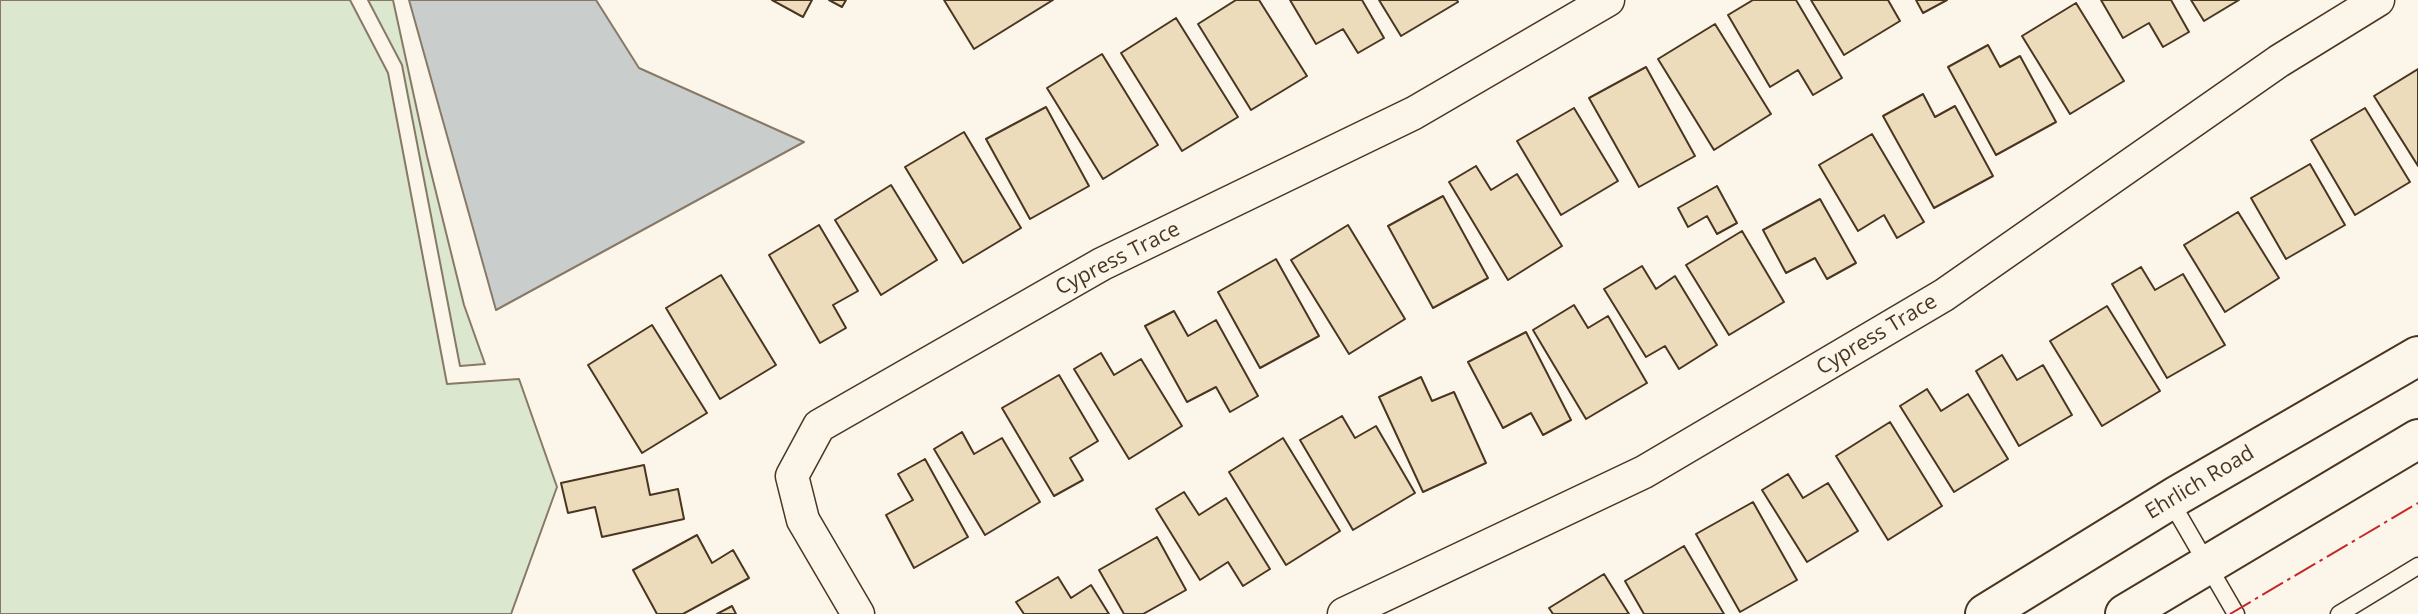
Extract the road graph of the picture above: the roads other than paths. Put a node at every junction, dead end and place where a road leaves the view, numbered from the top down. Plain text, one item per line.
1 (1608, 0) edge
2 (2378, 0) edge
3 (2418, 356) edge
4 (2418, 439) edge
5 (2169, 500) junction
6 (2208, 564) junction
7 (2418, 566) edge
8 (2142, 609) edge
9 (858, 614) edge
10 (1344, 614) edge
11 (1985, 614) edge
12 (2236, 614) edge
13 (2339, 614) edge

1 - 9 street, Cypress Trace
2 - 10 street, Cypress Trace
3 - 5 main road, Ehrlich Road
4 - 6 main road
5 - 6 lane
5 - 11 main road, Ehrlich Road
6 - 8 main road
6 - 12 lane
7 - 13 lane

